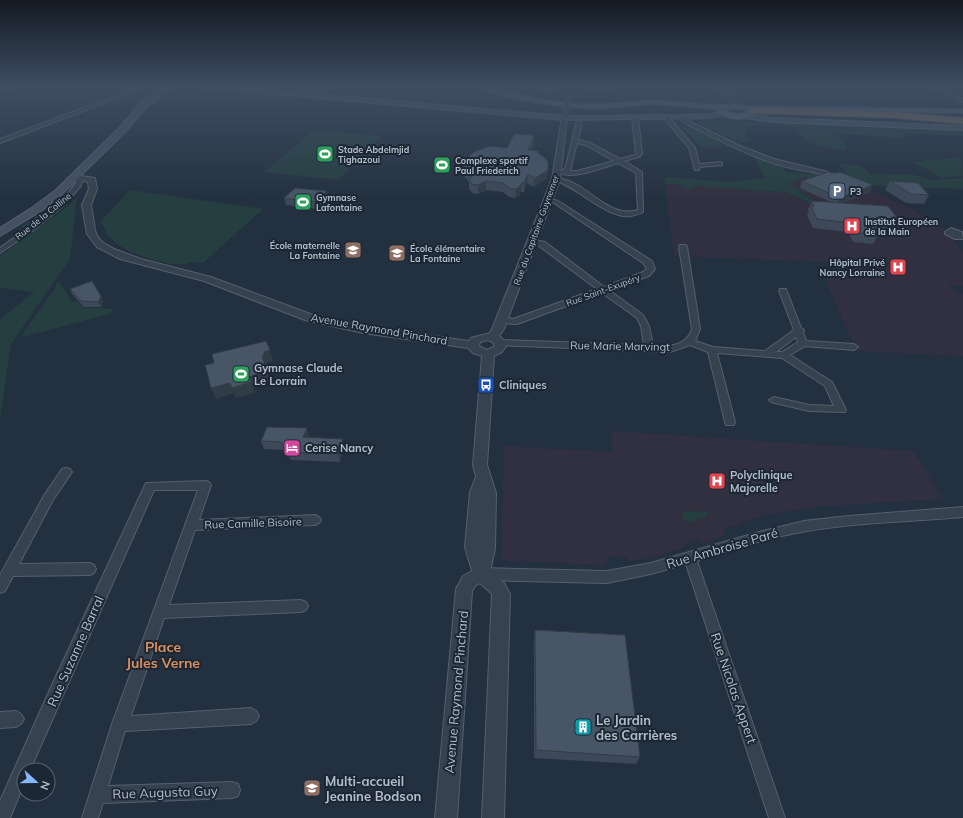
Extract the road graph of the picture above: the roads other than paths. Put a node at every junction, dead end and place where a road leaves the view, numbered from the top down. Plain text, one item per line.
1 (46, 124) edge
2 (127, 124) edge
3 (563, 124) edge
4 (579, 124) edge
5 (636, 124) edge
6 (672, 124) edge
7 (692, 124) edge
8 (886, 124) edge
9 (963, 128) edge
10 (0, 141) edge
11 (574, 141) junction
12 (621, 162) junction
13 (720, 164) dead end
14 (825, 172) edge
15 (560, 174) junction
16 (70, 180) junction
17 (81, 180) junction
18 (548, 200) junction
19 (0, 233) edge
20 (957, 237) dead end
21 (532, 241) junction
22 (683, 247) dead end
23 (963, 248) edge
24 (0, 251) edge
25 (603, 290) junction
26 (783, 291) dead end
27 (502, 320) junction
28 (800, 330) junction
29 (497, 340) junction
30 (690, 342) junction
31 (804, 343) junction
32 (473, 345) junction
33 (854, 347) dead end
34 (649, 348) junction
35 (712, 350) junction
36 (488, 353) junction
37 (768, 353) junction
38 (784, 355) junction
39 (774, 400) dead end
40 (730, 422) dead end
41 (66, 472) dead end
42 (963, 512) edge
43 (315, 520) dead end
44 (191, 525) junction
45 (690, 559) junction
46 (90, 568) dead end
47 (10, 570) junction
48 (481, 574) junction
49 (0, 587) edge
50 (301, 606) dead end
51 (160, 612) junction
52 (250, 716) dead end
53 (16, 719) dead end
54 (0, 720) edge
55 (120, 724) junction
56 (232, 790) dead end
57 (97, 795) junction
58 (1, 818) edge
59 (90, 818) edge
60 (446, 818) edge
61 (493, 818) edge
62 (777, 818) edge

1 - 10 street
2 - 16 main road
3 - 15 street, Rue du Capitaine Guynemer
4 - 11 street
5 - 12 street
6 - 13 street
7 - 14 street
8 - 9 main road
11 - 12 street
11 - 15 street
12 - 15 street
12 - 15 street
15 - 18 street, Rue du Capitaine Guynemer
16 - 17 street, Avenue Raymond Pinchard
16 - 19 main road
17 - 24 street, Rue de la Colline
17 - 32 street, Avenue Raymond Pinchard
18 - 21 street, Rue du Capitaine Guynemer
18 - 25 street, Rue Saint-Exupéry
20 - 23 street
21 - 25 street
21 - 27 street, Rue du Capitaine Guynemer
22 - 30 street
25 - 27 street, Rue Saint-Exupéry
25 - 34 street
26 - 28 street
27 - 29 street, Rue du Capitaine Guynemer
28 - 31 street
28 - 37 street
29 - 32 street
29 - 34 street, Rue Marie Marvingt
29 - 36 street
30 - 34 street, Rue Marie Marvingt
30 - 35 street
31 - 33 street
31 - 38 street
32 - 36 street
35 - 37 street
35 - 40 street
36 - 48 street
37 - 38 street
38 - 39 street
41 - 47 street
42 - 45 street, Rue Ambroise Paré
43 - 44 street, Rue Camille Bisoire
44 - 51 street
44 - 58 street, Rue Suzanne Barral
45 - 48 street, Rue Ambroise Paré
45 - 62 street, Rue Nicolas Appert
46 - 47 street
47 - 49 street
48 - 60 street, Avenue Raymond Pinchard
48 - 61 street
50 - 51 street
51 - 55 street
52 - 55 street
53 - 54 street
55 - 57 street
56 - 57 street, Rue Augusta Guy
57 - 59 street

